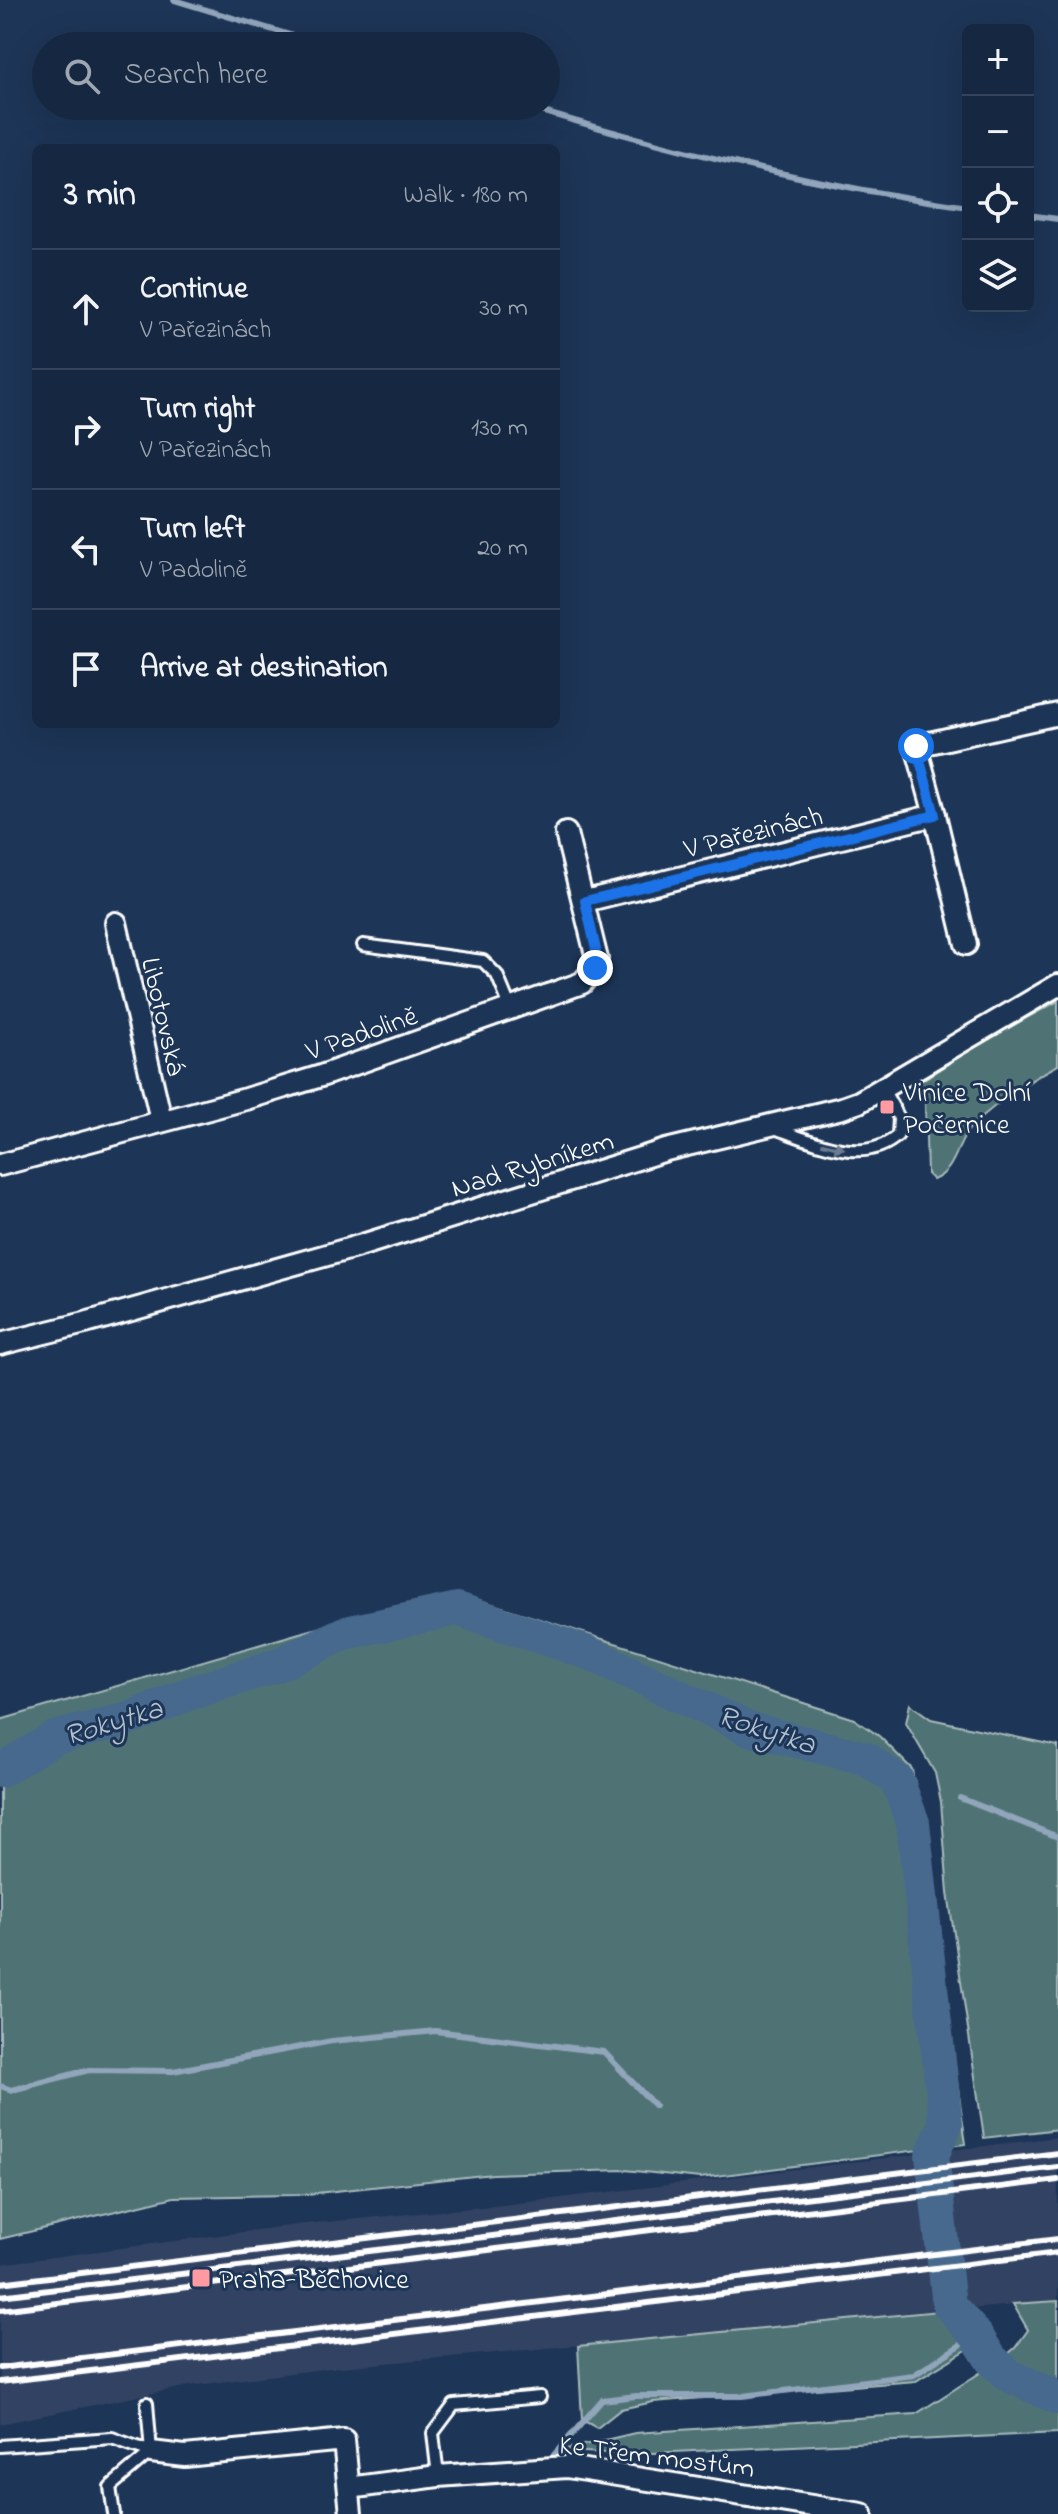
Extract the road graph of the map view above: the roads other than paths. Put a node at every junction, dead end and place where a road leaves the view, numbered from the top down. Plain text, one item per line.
1 (1058, 714) edge
2 (935, 815) junction
3 (566, 833) dead end
4 (585, 901) junction
5 (116, 923) dead end
6 (966, 944) dead end
7 (363, 945) dead end
8 (1058, 985) edge
9 (511, 1009) junction
10 (883, 1089) junction
11 (161, 1120) junction
12 (765, 1125) junction
13 (0, 1165) edge
14 (0, 1344) edge
15 (540, 2397) dead end
16 (147, 2403) dead end
17 (0, 2446) edge
18 (151, 2452) junction
19 (438, 2476) junction
20 (349, 2488) junction
21 (114, 2514) edge
22 (351, 2514) edge
23 (862, 2514) edge

1 - 2 street
2 - 4 street, V Pařezinách
2 - 6 street
3 - 4 street, V Padolině
4 - 9 street, V Padolině
5 - 11 street, Libotovská
7 - 9 lane
8 - 10 street, Nad Rybníkem
9 - 11 street, V Padolině
10 - 12 street, Nad Rybníkem
12 -> 10 lane
11 - 13 street, V Padolině
12 - 14 street, Nad Rybníkem
15 - 19 lane
16 - 18 lane
17 - 18 lane
18 - 20 street
18 - 21 lane
19 - 20 street, Ke Třem mostům
19 - 23 street, Ke Třem mostům
20 - 22 street

